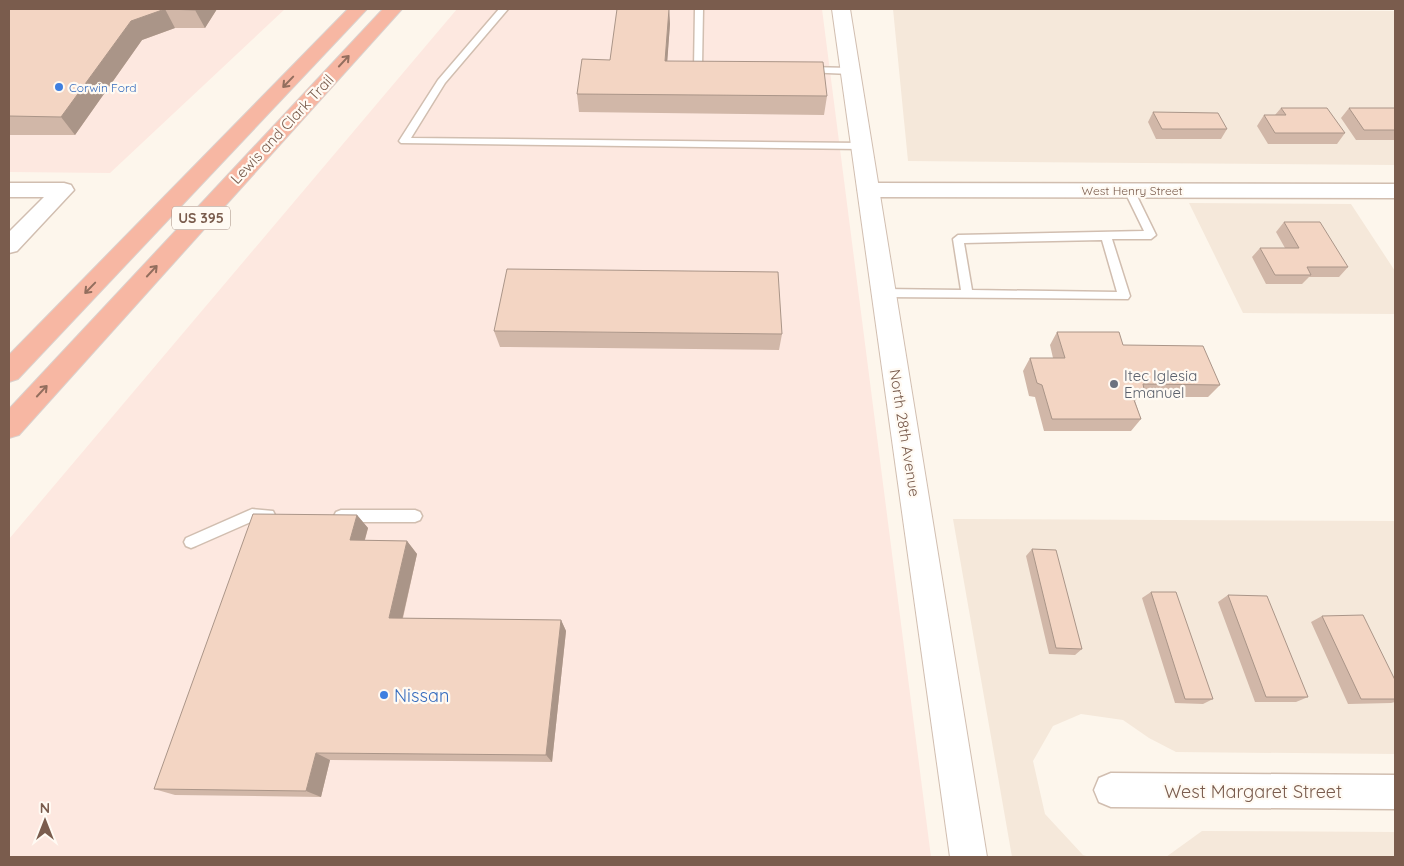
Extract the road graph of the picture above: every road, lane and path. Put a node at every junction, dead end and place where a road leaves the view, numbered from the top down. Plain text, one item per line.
1 (358, 9) edge
2 (393, 9) edge
3 (504, 9) edge
4 (699, 9) edge
5 (841, 9) edge
6 (715, 69) edge
7 (802, 70) edge
8 (850, 70) junction
9 (862, 146) junction
10 (9, 190) edge
11 (868, 190) junction
12 (1129, 190) junction
13 (1395, 191) edge
14 (1106, 236) junction
15 (9, 245) edge
16 (884, 293) junction
17 (967, 294) junction
18 (9, 372) edge
19 (9, 427) edge
20 (281, 515) edge
21 (329, 516) edge
22 (415, 516) dead end
23 (191, 542) dead end
24 (1111, 790) dead end
25 (1395, 792) edge
26 (969, 857) edge

1 -> 18 highway, Lewis and Clark Trail / US 395
19 -> 2 highway, Lewis and Clark Trail / US 395
3 - 9 lane
4 - 6 lane
5 - 8 street, North 28th Avenue
7 - 8 lane
8 - 9 street, North 28th Avenue
9 - 11 street, North 28th Avenue
10 - 15 street
11 - 12 street, West Henry Street
11 - 16 street, North 28th Avenue
12 - 13 street, West Henry Street
12 - 14 lane
14 - 17 lane
14 - 17 lane
16 - 17 lane
16 - 26 street, North 28th Avenue
20 - 23 lane
21 - 22 lane
24 - 25 street, West Margaret Street

